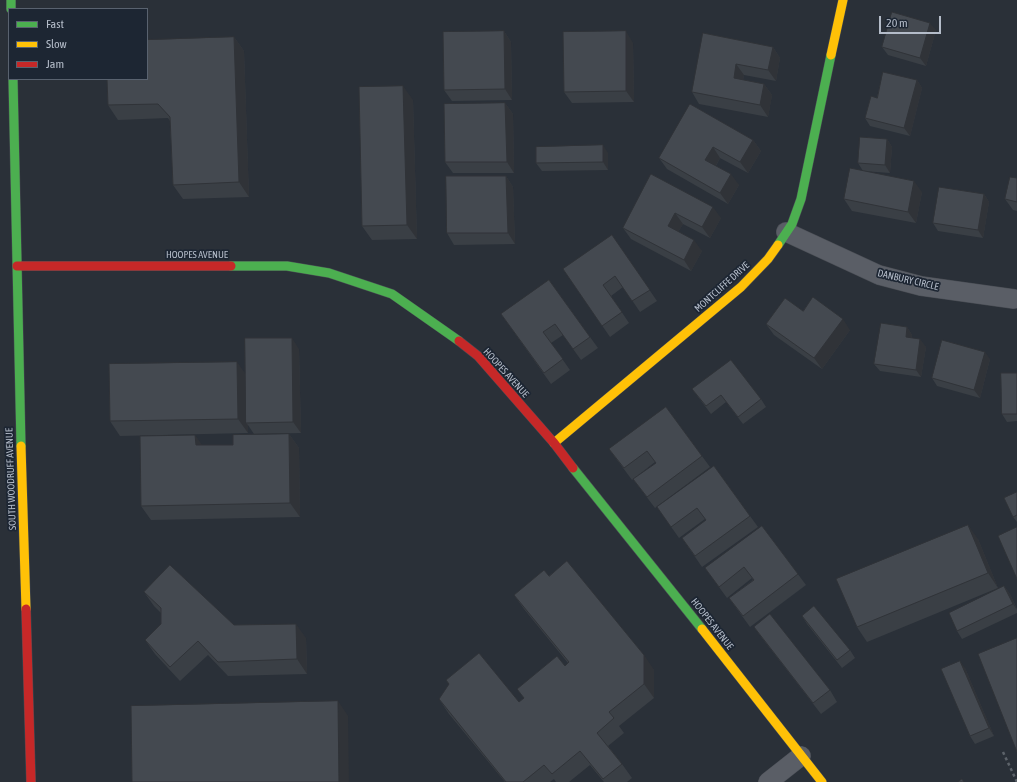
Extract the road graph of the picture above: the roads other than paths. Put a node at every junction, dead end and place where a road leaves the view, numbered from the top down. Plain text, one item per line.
1 (843, 0) edge
2 (13, 80) edge
3 (786, 232) junction
4 (17, 266) junction
5 (1014, 299) dead end
6 (554, 443) junction
7 (801, 756) junction
8 (31, 782) edge
9 (768, 782) edge
10 (822, 782) edge

1 - 3 street, MONTCLIFFE DRIVE
2 - 4 street, SOUTH WOODRUFF AVENUE
3 - 5 street, DANBURY CIRCLE
3 - 6 street, MONTCLIFFE DRIVE
4 - 6 street, HOOPES AVENUE
4 - 8 street, SOUTH WOODRUFF AVENUE
6 - 7 street, HOOPES AVENUE
7 - 9 street
7 - 10 street, HOOPES AVENUE

